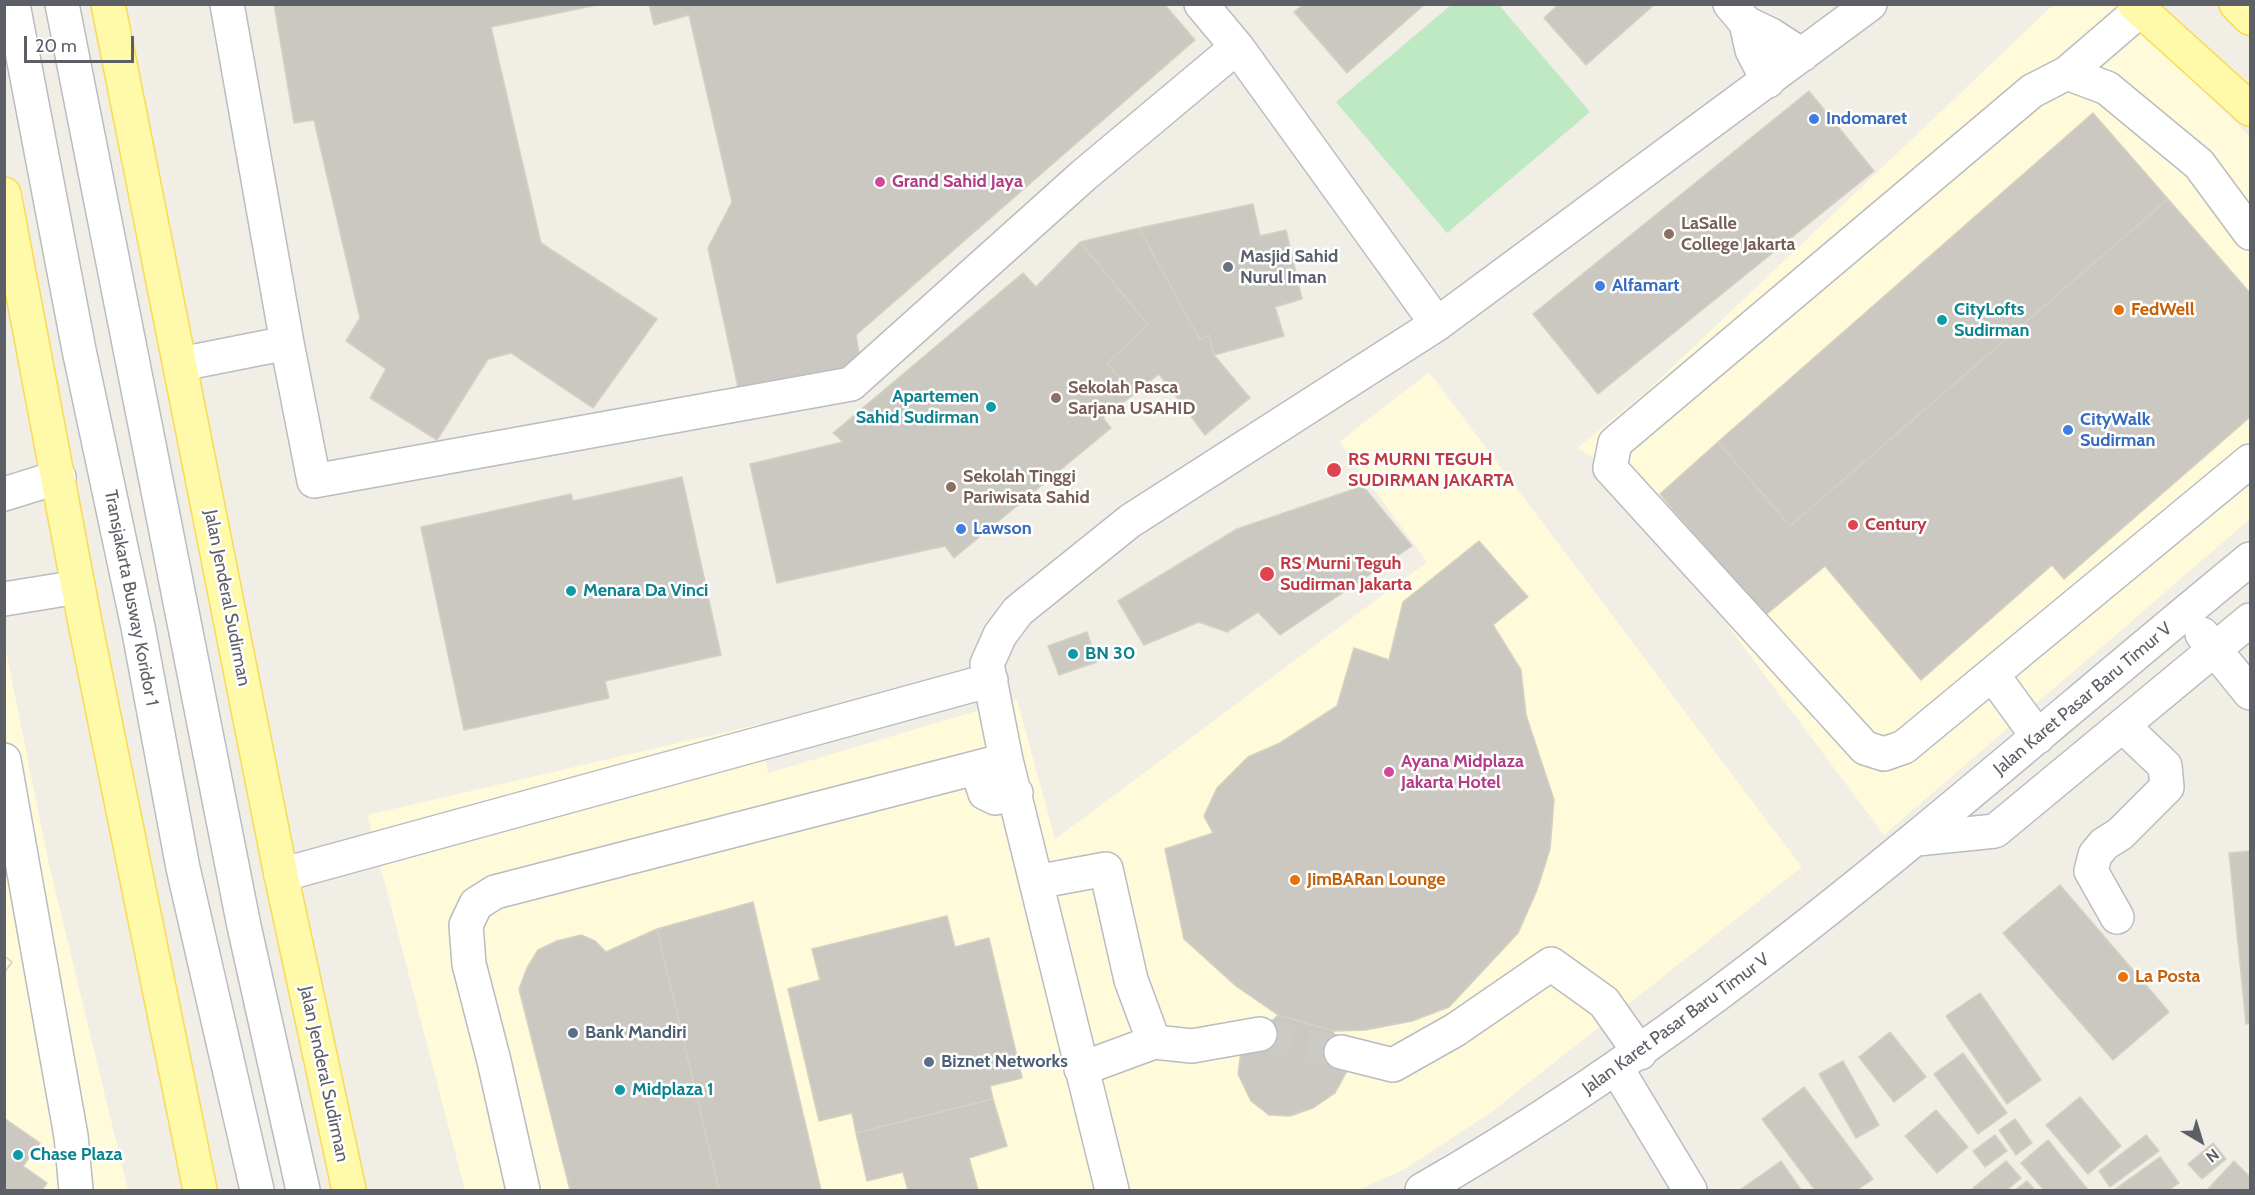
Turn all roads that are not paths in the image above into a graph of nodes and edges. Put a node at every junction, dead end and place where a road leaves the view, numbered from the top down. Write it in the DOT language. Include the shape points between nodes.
graph roads {
  1 [pos="13,4"];
  2 [pos="62,4"];
  3 [pos="108,4"];
  4 [pos="227,4"];
  5 [pos="1201,4"];
  6 [pos="1870,4"];
  7 [pos="2236,4"];
  8 [pos="2136,8"];
  9 [pos="1738,14"];
  10 [pos="2250,18"];
  11 [pos="1237,47"];
  12 [pos="1802,55"];
  13 [pos="2067,73"];
  14 [pos="1768,81"];
  15 [pos="2250,109"];
  16 [pos="4,194"];
  17 [pos="2250,233"];
  18 [pos="1437,324"];
  19 [pos="287,343"];
  20 [pos="181,364"];
  21 [pos="2250,461"];
  22 [pos="59,477"];
  23 [pos="4,494"];
  24 [pos="2250,559"];
  25 [pos="78,587"];
  26 [pos="2214,588"];
  27 [pos="4,599"];
  28 [pos="2185,614"];
  29 [pos="2249,625"];
  30 [pos="2215,650"];
  31 [pos="1992,674"];
  32 [pos="991,680"];
  33 [pos="2250,693"];
  34 [pos="2123,726"];
  35 [pos="2038,737"];
  36 [pos="4,760"];
  37 [pos="992,765"];
  38 [pos="1006,796"];
  39 [pos="1917,839"];
  40 [pos="1008,855"];
  41 [pos="281,875"];
  42 [pos="1036,882"];
  43 [pos="2117,917"];
  44 [pos="1260,1034"];
  45 [pos="1154,1042"];
  46 [pos="1341,1052"];
  47 [pos="1628,1061"];
  48 [pos="1081,1069"];
  49 [pos="76,1191"];
  50 [pos="200,1191"];
  51 [pos="257,1191"];
  52 [pos="303,1191"];
  53 [pos="350,1191"];
  54 [pos="523,1191"];
  55 [pos="1112,1191"];
  56 [pos="1422,1191"];
  57 [pos="1690,1191"];
  1 -- 51 [label="street, Transjakarta Busway Koridor 1" via="183,868"];
  2 -- 52 [label="street" via="244,926"];
  3 -- 20 [label="main road, Jalan Jenderal Sudirman"];
  4 -- 19 [label="street"];
  5 -- 11 [label="street"];
  6 -- 12 [label="street"];
  7 -- 10 [label="main road"];
  8 -- 13 [label="street"];
  8 -- 15 [label="main road"];
  9 -- 12 [label="street"];
  9 -- 14 [label="street"];
  11 -- 18 [label="street"];
  11 -- 19 [label="street" via="1084,175 851,384 314,481"];
  12 -- 14 [label="street"];
  13 -- 17 [label="street" via="2107,88 2199,164"];
  13 -- 31 [label="street" via="2032,92 1616,443 1610,468 1865,748 1884,754 1904,747"];
  14 -- 18 [label="street"];
  16 -- 22 [label="main road"];
  18 -- 32 [label="street" via="1130,521 1018,611 1000,635 987,664"];
  19 -- 20 [label="street"];
  20 -- 41 [label="main road, Jalan Jenderal Sudirman"];
  21 -- 31 [label="street"];
  22 -- 23 [label="street"];
  22 -- 25 [label="main road"];
  24 -- 26 [label="street, Jalan Karet Pasar Baru Timur V"];
  25 -- 27 [label="street"];
  25 -- 50 [label="main road"];
  26 -- 28 [label="street, Jalan Karet Pasar Baru Timur V"];
  26 -- 29 [label="street"];
  28 -- 30 [label="street"];
  28 -- 35 [label="street, Jalan Karet Pasar Baru Timur V"];
  29 -- 30 [label="street"];
  30 -- 33 [label="street"];
  30 -- 34 [label="street"];
  31 -- 35 [label="street"];
  32 -- 37 [label="street"];
  32 -- 41 [label="street"];
  34 -- 39 [label="street" via="1995,831"];
  34 -- 43 [label="street" via="2165,766 2167,787 2096,855 2091,871"];
  35 -- 39 [label="street, Jalan Karet Pasar Baru Timur V"];
  36 -- 49 [label="street" via="71,1136"];
  37 -- 38 [label="street"];
  37 -- 54 [label="street" via="495,892 476,904 466,925 468,964"];
  38 -- 40 [label="street"];
  38 -- 42 [label="street"];
  39 -- 47 [label="street, Jalan Karet Pasar Baru Timur V" via="1760,965"];
  41 -- 53 [label="main road, Jalan Jenderal Sudirman"];
  42 -- 45 [label="street" via="1106,869 1131,981"];
  42 -- 48 [label="street"];
  44 -- 45 [label="street" via="1192,1046"];
  45 -- 48 [label="street"];
  46 -- 47 [label="street" via="1393,1065 1455,1030 1551,964 1604,1002"];
  47 -- 56 [label="street, Jalan Karet Pasar Baru Timur V"];
  47 -- 57 [label="street"];
  48 -- 55 [label="street"];
}
